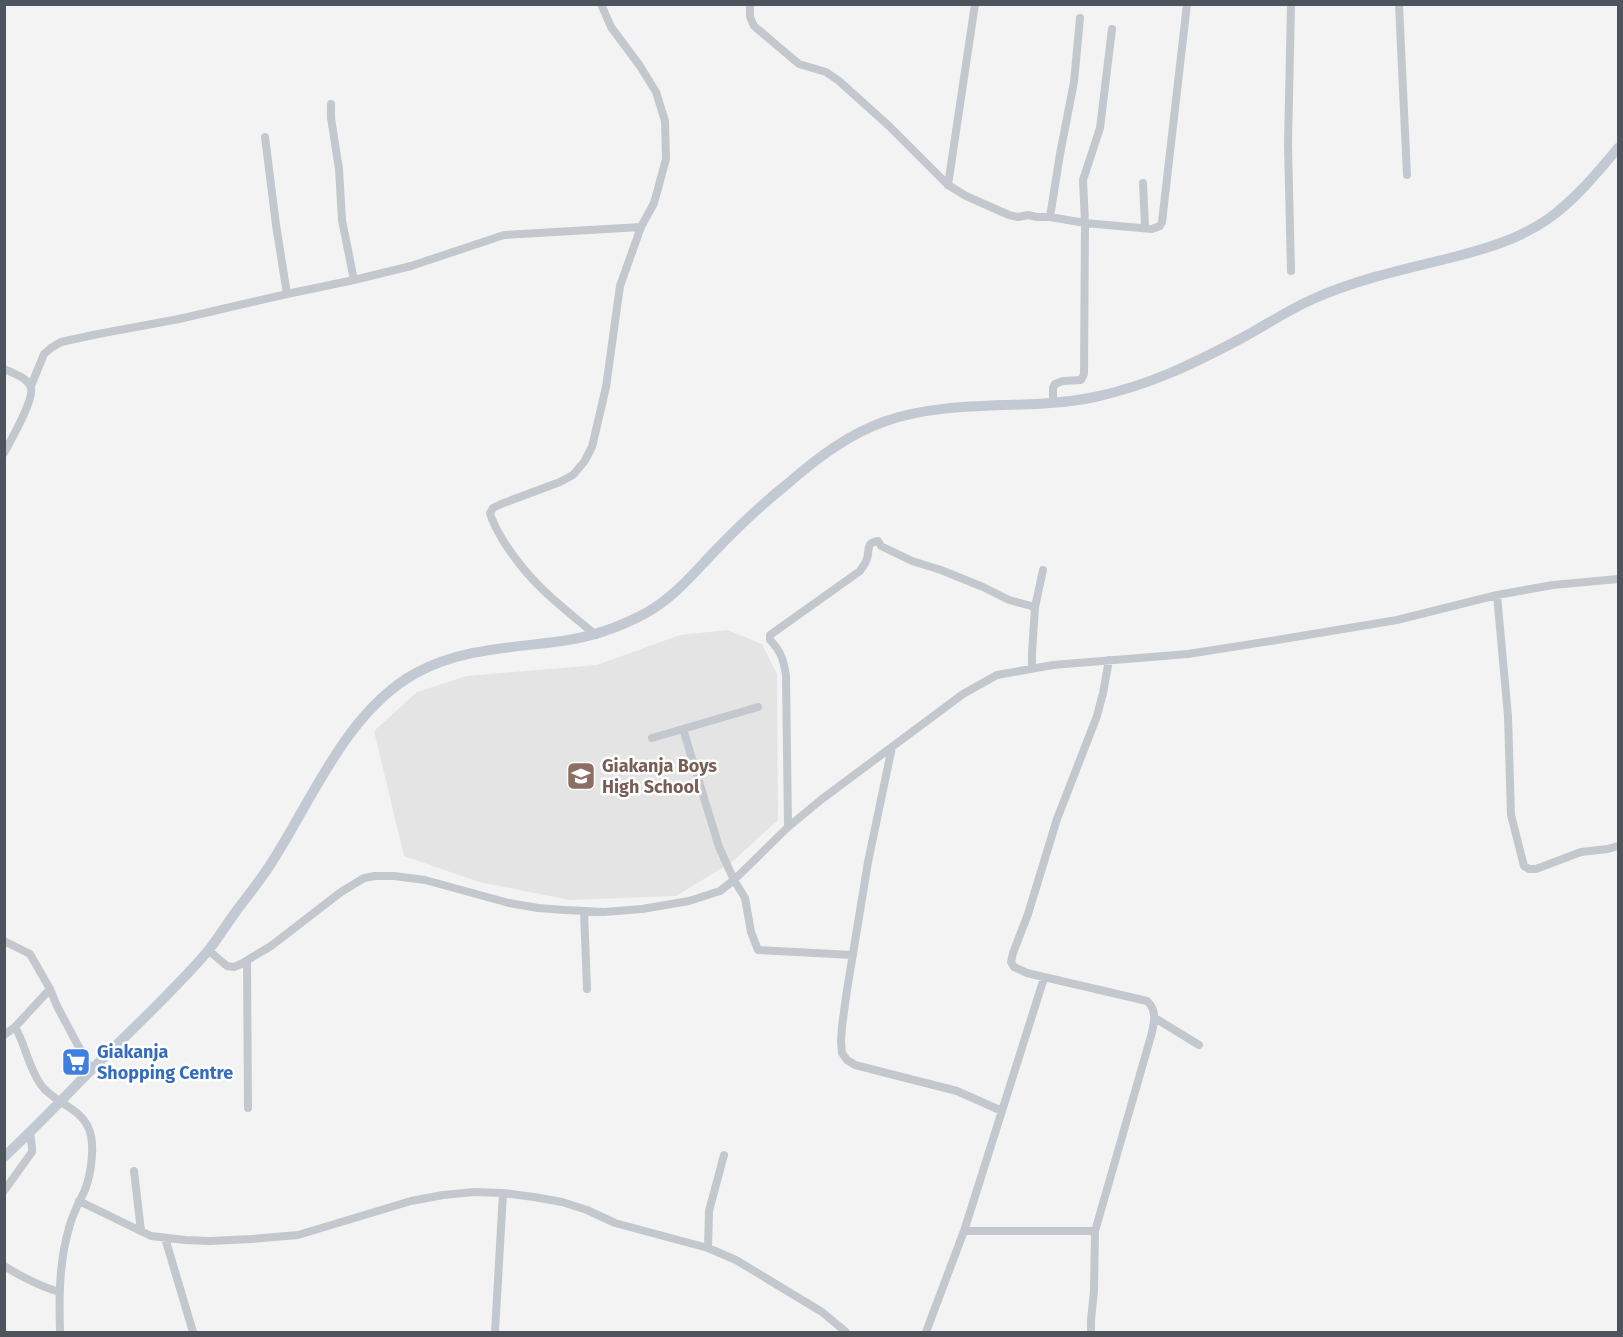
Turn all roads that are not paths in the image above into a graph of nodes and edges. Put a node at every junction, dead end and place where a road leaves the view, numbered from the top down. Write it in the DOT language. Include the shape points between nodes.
graph roads {
  1 [pos="602,4"];
  2 [pos="750,4"];
  3 [pos="975,4"];
  4 [pos="1187,4"];
  5 [pos="1291,4"];
  6 [pos="1400,4"];
  7 [pos="1080,18"];
  8 [pos="1112,28"];
  9 [pos="331,104"];
  10 [pos="265,137"];
  11 [pos="1618,148"];
  12 [pos="1407,174"];
  13 [pos="1143,183"];
  14 [pos="948,185"];
  15 [pos="1050,217"];
  16 [pos="1085,223"];
  17 [pos="641,227"];
  18 [pos="1144,227"];
  19 [pos="1291,271"];
  20 [pos="354,280"];
  21 [pos="287,294"];
  22 [pos="4,369"];
  23 [pos="30,386"];
  24 [pos="1053,403"];
  25 [pos="4,453"];
  26 [pos="1043,570"];
  27 [pos="1618,579"];
  28 [pos="1497,596"];
  29 [pos="1035,607"];
  30 [pos="596,634"];
  31 [pos="1109,660"];
  32 [pos="1032,668"];
  33 [pos="758,708"];
  34 [pos="683,729"];
  35 [pos="652,738"];
  36 [pos="892,747"];
  37 [pos="788,826"];
  38 [pos="1618,846"];
  39 [pos="734,880"];
  40 [pos="584,911"];
  41 [pos="4,941"];
  42 [pos="208,950"];
  43 [pos="853,956"];
  44 [pos="247,962"];
  45 [pos="1044,978"];
  46 [pos="50,989"];
  47 [pos="587,989"];
  48 [pos="1155,1018"];
  49 [pos="15,1027"];
  50 [pos="4,1035"];
  51 [pos="1199,1045"];
  52 [pos="91,1070"];
  53 [pos="61,1101"];
  54 [pos="248,1108"];
  55 [pos="1002,1111"];
  56 [pos="30,1133"];
  57 [pos="724,1155"];
  58 [pos="4,1157"];
  59 [pos="134,1171"];
  60 [pos="4,1191"];
  61 [pos="503,1192"];
  62 [pos="79,1201"];
  63 [pos="141,1231"];
  64 [pos="964,1231"];
  65 [pos="1095,1231"];
  66 [pos="165,1238"];
  67 [pos="708,1248"];
  68 [pos="4,1266"];
  69 [pos="59,1292"];
  70 [pos="60,1332"];
  71 [pos="193,1332"];
  72 [pos="495,1332"];
  73 [pos="846,1332"];
  74 [pos="926,1332"];
  75 [pos="1091,1332"];
  1 -- 17 [label="street" via="611,27 656,92 665,121 666,159 662,177"];
  2 -- 14 [label="street" via="754,26 799,64 826,72 839,81"];
  3 -- 14 [label="street"];
  4 -- 18 [label="street" via="1162,222 1156,228"];
  5 -- 19 [label="street"];
  6 -- 12 [label="street"];
  7 -- 15 [label="street" via="1074,82"];
  8 -- 16 [label="street" via="1100,128 1083,180"];
  9 -- 20 [label="street" via="342,220"];
  10 -- 21 [label="street"];
  11 -- 24 [label="main road" via="1573,199 1515,238 1341,288 1155,380 1085,399"];
  13 -- 18 [label="street"];
  14 -- 15 [label="street" via="1009,215"];
  15 -- 16 [label="street"];
  16 -- 18 [label="street"];
  16 -- 24 [label="street" via="1084,374 1081,380 1055,384"];
  17 -- 20 [label="street" via="504,235"];
  17 -- 30 [label="street" via="621,286 606,387 592,447 573,475 501,504 490,513 492,523 532,580"];
  20 -- 21 [label="street"];
  21 -- 23 [label="street" via="61,342 44,354"];
  22 -- 23 [label="street"];
  23 -- 25 [label="street" via="29,401"];
  24 -- 30 [label="main road" via="943,410 886,421 863,431 818,458 754,511 665,601"];
  26 -- 29 [label="street"];
  27 -- 28 [label="street" via="1553,585"];
  28 -- 31 [label="street" via="1397,620 1310,635 1188,654"];
  28 -- 38 [label="street" via="1508,716 1511,815 1524,866 1536,869 1581,852"];
  29 -- 32 [label="street"];
  29 -- 37 [label="street" via="912,561 878,541 871,542 860,571 770,635 786,676"];
  30 -- 42 [label="main road" via="465,654 415,674 393,690 342,744 271,864"];
  31 -- 32 [label="street"];
  31 -- 45 [label="street" via="1097,716 1057,819 1011,959 1014,967"];
  32 -- 36 [label="street" via="998,675 978,685"];
  33 -- 34 [label="street"];
  34 -- 35 [label="street"];
  34 -- 39 [label="street" via="719,847"];
  36 -- 37 [label="street"];
  36 -- 43 [label="street"];
  37 -- 39 [label="street"];
  39 -- 40 [label="street" via="720,891 673,905"];
  39 -- 43 [label="street" via="745,898 758,950"];
  40 -- 44 [label="street" via="538,908 425,880 375,876 363,878 341,892"];
  40 -- 47 [label="street"];
  41 -- 46 [label="street" via="30,954"];
  42 -- 44 [label="street" via="227,966"];
  42 -- 52 [label="main road"];
  43 -- 55 [label="street" via="842,1026 844,1057 855,1065 957,1091"];
  44 -- 54 [label="street"];
  45 -- 48 [label="street" via="1147,1001"];
  45 -- 55 [label="street"];
  46 -- 49 [label="street"];
  46 -- 52 [label="street"];
  48 -- 51 [label="street"];
  48 -- 65 [label="street"];
  49 -- 50 [label="street"];
  49 -- 53 [label="street" via="40,1084"];
  52 -- 53 [label="main road"];
  53 -- 56 [label="main road"];
  53 -- 62 [label="street" via="80,1114 92,1137 86,1188"];
  55 -- 64 [label="street"];
  56 -- 58 [label="main road"];
  56 -- 60 [label="street" via="32,1152"];
  57 -- 67 [label="street" via="709,1210"];
  59 -- 63 [label="street"];
  61 -- 66 [label="street" via="411,1201 282,1237 209,1241"];
  61 -- 67 [label="street" via="562,1202 615,1223"];
  61 -- 72 [label="street"];
  62 -- 63 [label="street"];
  62 -- 69 [label="street" via="69,1228"];
  63 -- 66 [label="street"];
  64 -- 65 [label="street"];
  64 -- 74 [label="street"];
  65 -- 75 [label="street"];
  66 -- 71 [label="street"];
  67 -- 73 [label="street" via="801,1298"];
  68 -- 69 [label="street"];
  69 -- 70 [label="street"];
}
